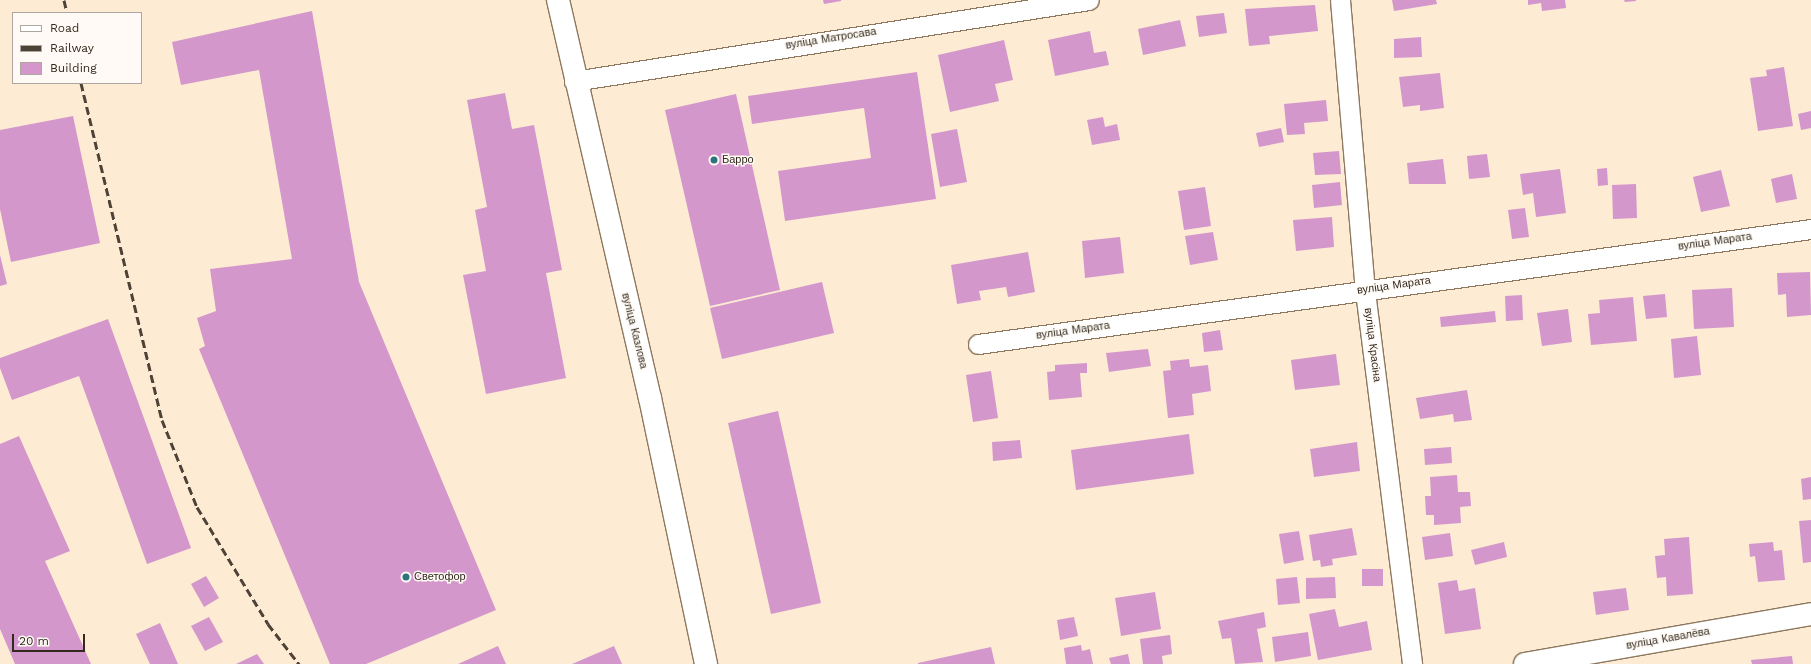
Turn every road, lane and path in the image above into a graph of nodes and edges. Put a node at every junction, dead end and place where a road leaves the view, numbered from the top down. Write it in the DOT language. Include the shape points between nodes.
graph roads {
  1 [pos="558,0"];
  2 [pos="1089,0"];
  3 [pos="1340,0"];
  4 [pos="574,81"];
  5 [pos="1811,228"];
  6 [pos="1365,291"];
  7 [pos="978,344"];
  8 [pos="1811,614"];
  9 [pos="706,664"];
  10 [pos="1412,664"];
  11 [pos="1525,664"];
  1 -- 4 [label="main road, вуліца Казлова"];
  2 -- 4 [label="street, вуліца Матросава"];
  3 -- 6 [label="street, вуліца Красіна"];
  4 -- 9 [label="main road, вуліца Казлова" via="650,398"];
  5 -- 6 [label="street, вуліца Марата"];
  6 -- 7 [label="street, вуліца Марата"];
  6 -- 10 [label="street, вуліца Красіна"];
  8 -- 11 [label="main road, вуліца Кавалёва"];
}
